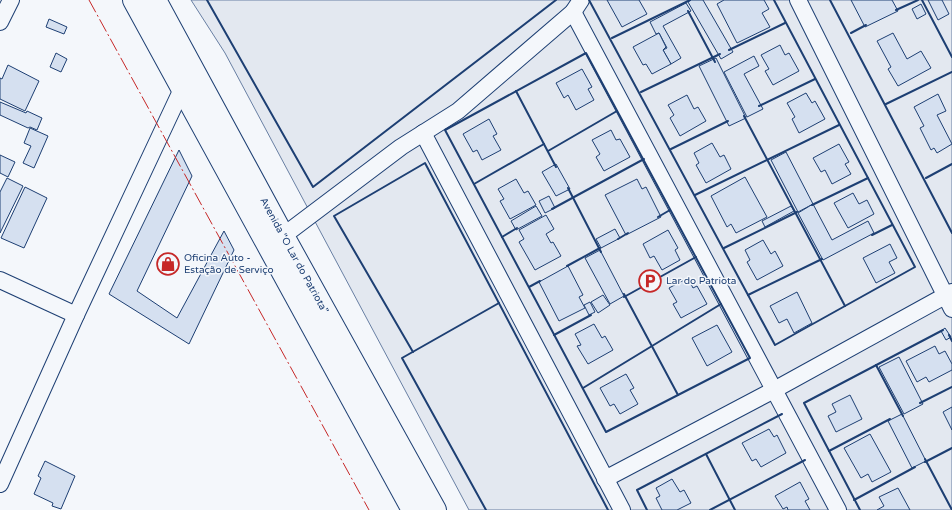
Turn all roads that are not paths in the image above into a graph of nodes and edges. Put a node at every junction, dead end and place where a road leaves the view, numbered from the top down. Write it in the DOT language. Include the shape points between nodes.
graph roads {
  1 [pos="11,0"];
  2 [pos="134,0"];
  3 [pos="155,0"];
  4 [pos="798,0"];
  5 [pos="577,6"];
  6 [pos="0,22"];
  7 [pos="182,89"];
  8 [pos="423,134"];
  9 [pos="283,236"];
  10 [pos="0,280"];
  11 [pos="948,294"];
  12 [pos="952,309"];
  13 [pos="76,315"];
  14 [pos="774,390"];
  15 [pos="605,479"];
  16 [pos="0,484"];
  17 [pos="413,510"];
  18 [pos="435,510"];
  19 [pos="622,510"];
  20 [pos="838,510"];
  1 -- 6 [label="street"];
  2 -- 7 [label="main road, Avenida \"O Lar do Patriota\""];
  3 -- 9 [label="main road, Avenida \"O Lar do Patriota\""];
  4 -- 11 [label="street"];
  5 -- 8 [label="street" via="458,111"];
  5 -- 14 [label="street"];
  7 -- 13 [label="street"];
  7 -- 17 [label="main road, Avenida \"O Lar do Patriota\""];
  8 -- 9 [label="street" via="401,147"];
  8 -- 15 [label="street"];
  9 -- 18 [label="main road, Avenida \"O Lar do Patriota\""];
  10 -- 13 [label="street"];
  11 -- 12 [label="street"];
  11 -- 14 [label="street"];
  13 -- 16 [label="street"];
  14 -- 15 [label="street"];
  14 -- 20 [label="street"];
  15 -- 19 [label="street"];
}
